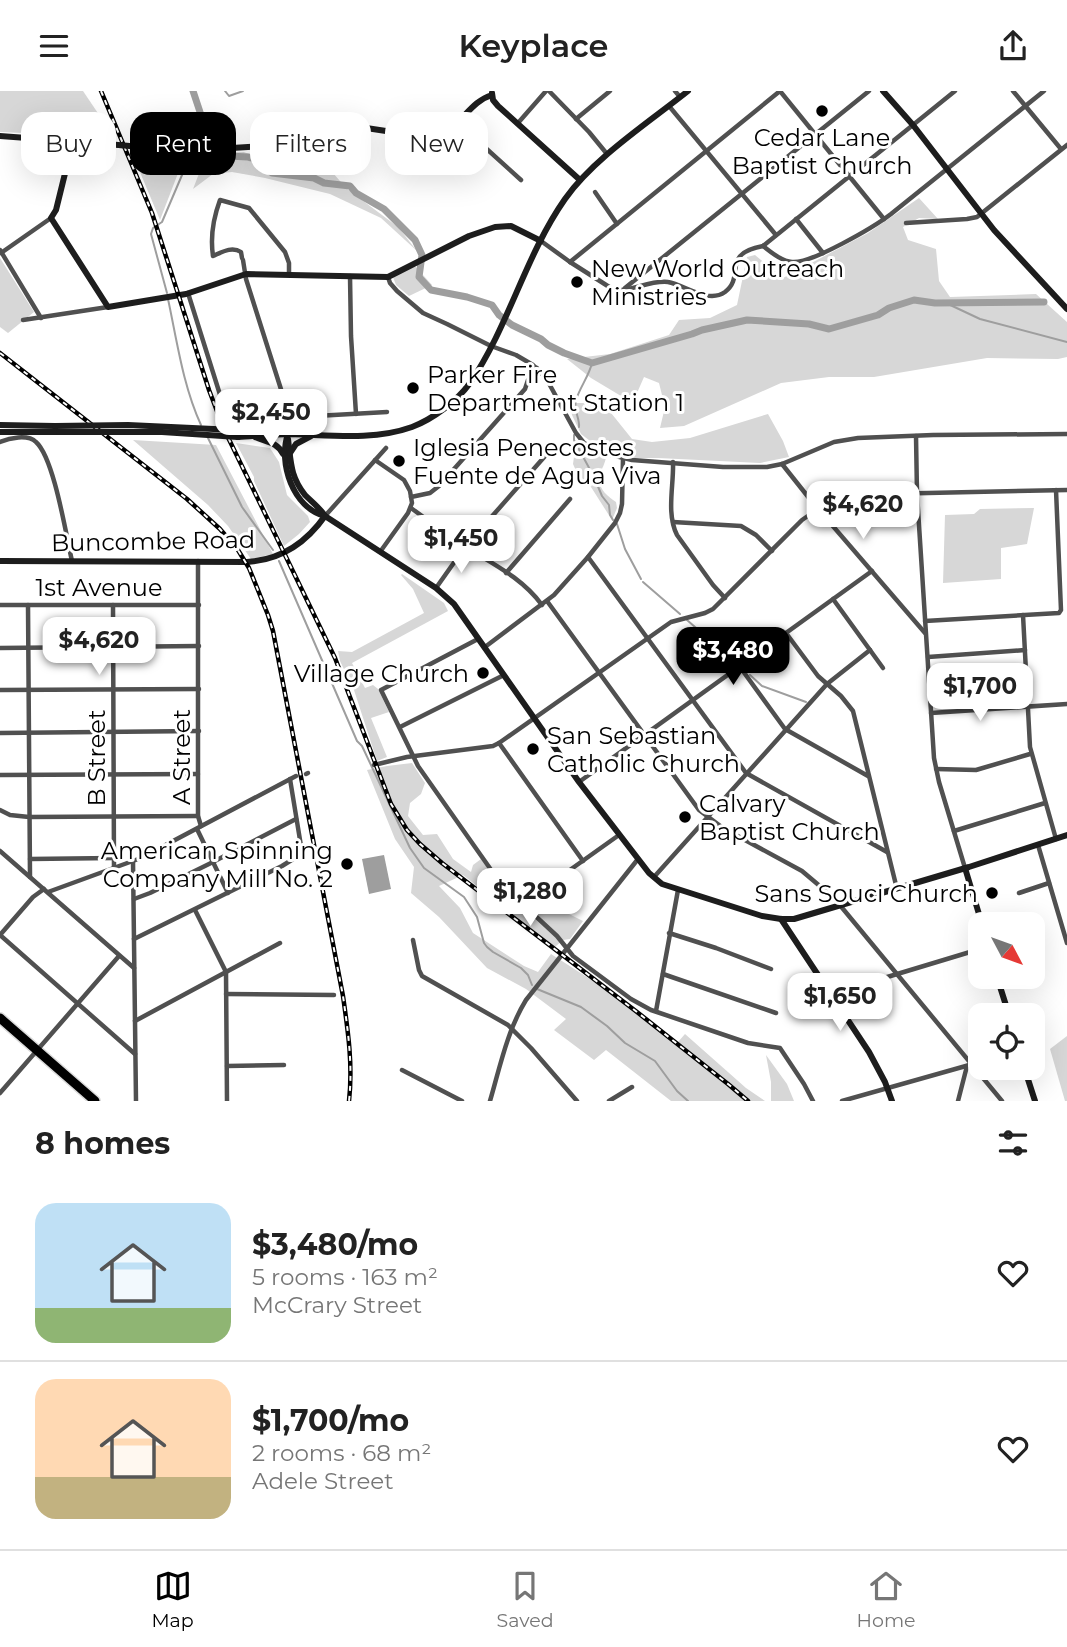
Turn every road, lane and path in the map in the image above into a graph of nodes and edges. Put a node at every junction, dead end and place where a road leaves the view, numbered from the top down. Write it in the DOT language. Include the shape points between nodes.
graph roads {
  1 [pos="547,91"];
  2 [pos="610,91"];
  3 [pos="688,91"];
  4 [pos="780,91"];
  5 [pos="869,91"];
  6 [pos="883,91"];
  7 [pos="955,91"];
  8 [pos="1013,91"];
  9 [pos="1044,91"];
  10 [pos="492,93"];
  11 [pos="677,94"];
  12 [pos="669,106"];
  13 [pos="1026,106"];
  14 [pos="468,112"];
  15 [pos="576,119"];
  16 [pos="517,124"];
  17 [pos="913,125"];
  18 [pos="385,131"];
  19 [pos="816,133"];
  20 [pos="0,136"];
  21 [pos="21,137"];
  22 [pos="116,145"];
  23 [pos="1065,147"];
  24 [pos="488,150"];
  25 [pos="706,151"];
  26 [pos="608,155"];
  27 [pos="947,169"];
  28 [pos="65,175"];
  29 [pos="850,176"];
  30 [pos="521,180"];
  31 [pos="580,180"];
  32 [pos="595,192"];
  33 [pos="742,194"];
  34 [pos="982,215"];
  35 [pos="51,218"];
  36 [pos="796,219"];
  37 [pos="884,219"];
  38 [pos="906,223"];
  39 [pos="617,224"];
  40 [pos="776,236"];
  41 [pos="541,241"];
  42 [pos="763,246"];
  43 [pos="1,252"];
  44 [pos="823,253"];
  45 [pos="570,262"];
  46 [pos="246,274"];
  47 [pos="289,274"];
  48 [pos="350,276"];
  49 [pos="388,277"];
  50 [pos="625,289"];
  51 [pos="188,293"];
  52 [pos="108,307"];
  53 [pos="1067,309"];
  54 [pos="41,318"];
  55 [pos="23,320"];
  56 [pos="491,346"];
  57 [pos="537,368"];
  58 [pos="387,412"];
  59 [pos="356,414"];
  60 [pos="298,417"];
  61 [pos="277,418"];
  62 [pos="0,425"];
  63 [pos="233,426"];
  64 [pos="57,429"];
  65 [pos="0,432"];
  66 [pos="288,434"];
  67 [pos="1067,434"];
  68 [pos="313,435"];
  69 [pos="253,436"];
  70 [pos="916,436"];
  71 [pos="0,442"];
  72 [pos="386,448"];
  73 [pos="287,455"];
  74 [pos="546,455"];
  75 [pos="623,458"];
  76 [pos="375,460"];
  77 [pos="673,462"];
  78 [pos="782,464"];
  79 [pos="1056,490"];
  80 [pos="1067,490"];
  81 [pos="917,493"];
  82 [pos="411,497"];
  83 [pos="570,499"];
  84 [pos="411,508"];
  85 [pos="819,510"];
  86 [pos="325,516"];
  87 [pos="673,522"];
  88 [pos="465,547"];
  89 [pos="772,551"];
  90 [pos="380,552"];
  91 [pos="588,557"];
  92 [pos="0,561"];
  93 [pos="72,561"];
  94 [pos="198,561"];
  95 [pos="872,571"];
  96 [pos="506,573"];
  97 [pos="436,589"];
  98 [pos="725,598"];
  99 [pos="833,599"];
  100 [pos="544,603"];
  101 [pos="0,605"];
  102 [pos="28,605"];
  103 [pos="113,605"];
  104 [pos="199,605"];
  105 [pos="1023,615"];
  106 [pos="925,621"];
  107 [pos="786,633"];
  108 [pos="925,633"];
  109 [pos="648,638"];
  110 [pos="479,639"];
  111 [pos="199,646"];
  112 [pos="29,647"];
  113 [pos="113,647"];
  114 [pos="485,647"];
  115 [pos="0,648"];
  116 [pos="870,650"];
  117 [pos="1025,650"];
  118 [pos="928,657"];
  119 [pos="740,667"];
  120 [pos="883,668"];
  121 [pos="600,672"];
  122 [pos="504,675"];
  123 [pos="827,684"];
  124 [pos="199,689"];
  125 [pos="0,690"];
  126 [pos="29,690"];
  127 [pos="113,690"];
  128 [pos="693,700"];
  129 [pos="1067,704"];
  130 [pos="1027,707"];
  131 [pos="931,713"];
  132 [pos="535,718"];
  133 [pos="400,727"];
  134 [pos="785,729"];
  135 [pos="199,731"];
  136 [pos="29,732"];
  137 [pos="113,732"];
  138 [pos="0,733"];
  139 [pos="645,735"];
  140 [pos="499,743"];
  141 [pos="1031,753"];
  142 [pos="414,756"];
  143 [pos="374,765"];
  144 [pos="936,769"];
  145 [pos="746,773"];
  146 [pos="113,774"];
  147 [pos="198,774"];
  148 [pos="0,775"];
  149 [pos="29,775"];
  150 [pos="296,776"];
  151 [pos="869,776"];
  152 [pos="290,779"];
  153 [pos="579,782"];
  154 [pos="1045,803"];
  155 [pos="0,810"];
  156 [pos="198,815"];
  157 [pos="113,816"];
  158 [pos="29,817"];
  159 [pos="707,817"];
  160 [pos="296,819"];
  161 [pos="199,828"];
  162 [pos="954,831"];
  163 [pos="620,835"];
  164 [pos="1067,835"];
  165 [pos="1056,839"];
  166 [pos="1038,845"];
  167 [pos="0,851"];
  168 [pos="887,852"];
  169 [pos="114,858"];
  170 [pos="30,859"];
  171 [pos="638,859"];
  172 [pos="134,861"];
  173 [pos="583,861"];
  174 [pos="213,862"];
  175 [pos="965,868"];
  176 [pos="114,869"];
  177 [pos="30,877"];
  178 [pos="653,878"];
  179 [pos="1049,883"];
  180 [pos="897,889"];
  181 [pos="678,890"];
  182 [pos="46,891"];
  183 [pos="510,892"];
  184 [pos="228,893"];
  185 [pos="1019,893"];
  186 [pos="134,899"];
  187 [pos="841,905"];
  188 [pos="195,910"];
  189 [pos="978,912"];
  190 [pos="781,919"];
  191 [pos="669,933"];
  192 [pos="0,935"];
  193 [pos="134,939"];
  194 [pos="413,940"];
  195 [pos="280,943"];
  196 [pos="1067,943"];
  197 [pos="566,948"];
  198 [pos="968,954"];
  199 [pos="119,956"];
  200 [pos="134,968"];
  201 [pos="771,969"];
  202 [pos="226,972"];
  203 [pos="663,974"];
  204 [pos="898,974"];
  205 [pos="226,994"];
  206 [pos="830,994"];
  207 [pos="334,995"];
  208 [pos="77,1003"];
  209 [pos="656,1011"];
  210 [pos="776,1013"];
  211 [pos="0,1018"];
  212 [pos="135,1021"];
  213 [pos="511,1028"];
  214 [pos="37,1050"];
  215 [pos="135,1054"];
  216 [pos="968,1062"];
  217 [pos="284,1065"];
  218 [pos="227,1066"];
  219 [pos="968,1066"];
  220 [pos="401,1070"];
  221 [pos="968,1071"];
  222 [pos="983,1080"];
  223 [pos="1028,1080"];
  224 [pos="632,1087"];
  225 [pos="887,1088"];
  226 [pos="0,1093"];
  227 [pos="94,1101"];
  228 [pos="136,1101"];
  229 [pos="227,1101"];
  230 [pos="462,1101"];
  231 [pos="490,1101"];
  232 [pos="577,1101"];
  233 [pos="610,1101"];
  234 [pos="813,1101"];
  235 [pos="842,1101"];
  236 [pos="892,1101"];
  237 [pos="958,1101"];
  238 [pos="1002,1101"];
  239 [pos="1035,1101"];
  1 -- 15 [label="street"];
  1 -- 16 [label="street"];
  2 -- 15 [label="street"];
  3 -- 11 [label="street"];
  4 -- 19 [label="street"];
  4 -- 25 [label="street"];
  5 -- 19 [label="street"];
  6 -- 17 [label="street"];
  7 -- 17 [label="street"];
  8 -- 13 [label="street"];
  9 -- 13 [label="street"];
  10 -- 14 [label="street"];
  10 -- 16 [label="street"];
  11 -- 12 [label="street"];
  12 -- 25 [label="street"];
  12 -- 26 [label="street"];
  13 -- 23 [label="street"];
  13 -- 27 [label="street"];
  15 -- 26 [label="street"];
  16 -- 31 [label="street"];
  17 -- 27 [label="street"];
  17 -- 29 [label="street"];
  18 -- 22 [label="street, bridge" via="353,126 279,145 230,149"];
  19 -- 29 [label="street"];
  19 -- 33 [label="street"];
  20 -- 21 [label="street"];
  23 -- 34 [label="street"];
  24 -- 30 [label="street"];
  25 -- 33 [label="street"];
  25 -- 39 [label="street"];
  26 -- 31 [label="street"];
  27 -- 34 [label="street"];
  27 -- 37 [label="street"];
  28 -- 35 [label="street"];
  29 -- 36 [label="street"];
  29 -- 37 [label="street"];
  31 -- 41 [label="street"];
  32 -- 39 [label="street"];
  33 -- 40 [label="street"];
  33 -- 50 [label="street"];
  34 -- 38 [label="street"];
  34 -- 53 [label="street"];
  35 -- 43 [label="street"];
  35 -- 52 [label="street"];
  36 -- 40 [label="street"];
  36 -- 44 [label="street"];
  37 -- 44 [label="street"];
  39 -- 45 [label="street"];
  40 -- 42 [label="street"];
  41 -- 45 [label="street"];
  41 -- 49 [label="street" via="511,226 495,227"];
  41 -- 56 [label="street"];
  42 -- 44 [label="street" via="792,262"];
  42 -- 50 [label="street" via="741,255 731,285 718,295 666,282"];
  43 -- 54 [label="street"];
  45 -- 50 [label="street" via="614,290"];
  46 -- 47 [label="street"];
  46 -- 47 [label="street" via="241,252 236,249 213,256 211,241 220,199 249,208 285,251"];
  46 -- 51 [label="street"];
  46 -- 66 [label="street" via="286,405"];
  47 -- 48 [label="street"];
  48 -- 49 [label="street"];
  48 -- 59 [label="street"];
  49 -- 56 [label="street" via="423,313"];
  51 -- 52 [label="street"];
  51 -- 63 [label="street"];
  52 -- 54 [label="street"];
  54 -- 55 [label="street"];
  56 -- 57 [label="street"];
  56 -- 68 [label="street" via="469,384 425,421 375,435"];
  57 -- 75 [label="street" via="584,443"];
  57 -- 82 [label="street" via="525,389 439,486"];
  58 -- 59 [label="street"];
  59 -- 60 [label="street"];
  61 -- 63 [label="street"];
  62 -- 64 [label="street"];
  63 -- 64 [label="street, bridge"];
  63 -- 66 [label="street"];
  64 -- 65 [label="street"];
  64 -- 69 [label="street, bridge"];
  66 -- 68 [label="street"];
  66 -- 69 [label="street"];
  66 -- 73 [label="street"];
  67 -- 70 [label="street"];
  68 -- 73 [label="street"];
  69 -- 73 [label="street" via="273,442"];
  70 -- 78 [label="street" via="846,439"];
  70 -- 81 [label="street"];
  71 -- 93 [label="street" via="31,439 43,450"];
  72 -- 76 [label="street, Buncombe Road"];
  73 -- 86 [label="street" via="289,478 299,497"];
  74 -- 88 [label="street"];
  75 -- 77 [label="street"];
  75 -- 91 [label="street" via="620,513"];
  76 -- 82 [label="street" via="404,480"];
  76 -- 86 [label="street, Buncombe Road"];
  77 -- 78 [label="street" via="741,467"];
  77 -- 87 [label="street"];
  78 -- 85 [label="street"];
  79 -- 80 [label="street"];
  79 -- 81 [label="street"];
  79 -- 105 [label="street" via="1060,611"];
  81 -- 85 [label="street" via="855,496"];
  81 -- 106 [label="street"];
  82 -- 84 [label="street"];
  83 -- 96 [label="street"];
  84 -- 88 [label="street"];
  84 -- 90 [label="street"];
  85 -- 89 [label="street" via="802,520"];
  85 -- 95 [label="street"];
  86 -- 90 [label="street"];
  86 -- 94 [label="street, Buncombe Road" via="310,535 274,557"];
  87 -- 89 [label="street" via="741,526"];
  87 -- 98 [label="street" via="677,535"];
  88 -- 96 [label="street"];
  88 -- 97 [label="street"];
  89 -- 98 [label="street"];
  90 -- 97 [label="street"];
  91 -- 100 [label="street"];
  91 -- 109 [label="street"];
  92 -- 93 [label="street, Buncombe Road"];
  93 -- 94 [label="street, Buncombe Road"];
  94 -- 104 [label="street, A Street"];
  95 -- 99 [label="street"];
  95 -- 108 [label="street"];
  96 -- 100 [label="street"];
  97 -- 110 [label="street" via="454,604"];
  98 -- 109 [label="street" via="708,612 671,622"];
  99 -- 107 [label="street"];
  99 -- 116 [label="street"];
  100 -- 114 [label="street"];
  100 -- 121 [label="street"];
  101 -- 102 [label="street, 1st Avenue"];
  102 -- 103 [label="street, 1st Avenue"];
  102 -- 112 [label="street"];
  103 -- 104 [label="street, 1st Avenue"];
  103 -- 113 [label="street, B Street"];
  104 -- 111 [label="street, A Street"];
  105 -- 106 [label="street"];
  105 -- 117 [label="street"];
  106 -- 108 [label="street"];
  107 -- 119 [label="street"];
  107 -- 123 [label="street"];
  108 -- 118 [label="street"];
  109 -- 121 [label="street"];
  109 -- 128 [label="street"];
  110 -- 114 [label="street"];
  110 -- 133 [label="street" via="381,690"];
  111 -- 113 [label="street"];
  111 -- 124 [label="street, A Street"];
  112 -- 113 [label="street"];
  112 -- 115 [label="street"];
  112 -- 126 [label="street"];
  113 -- 127 [label="street, B Street"];
  114 -- 122 [label="street"];
  116 -- 120 [label="street"];
  116 -- 123 [label="street"];
  117 -- 118 [label="street"];
  117 -- 130 [label="street"];
  118 -- 131 [label="street"];
  119 -- 128 [label="street"];
  119 -- 134 [label="street"];
  121 -- 132 [label="street"];
  121 -- 139 [label="street"];
  122 -- 132 [label="street"];
  122 -- 133 [label="street"];
  123 -- 134 [label="street"];
  123 -- 151 [label="street" via="853,711"];
  124 -- 127 [label="street"];
  124 -- 135 [label="street, A Street"];
  125 -- 126 [label="street"];
  126 -- 127 [label="street"];
  126 -- 136 [label="street"];
  127 -- 137 [label="street, B Street"];
  128 -- 139 [label="street"];
  128 -- 145 [label="street"];
  129 -- 130 [label="street"];
  130 -- 131 [label="street"];
  130 -- 141 [label="street"];
  131 -- 144 [label="street"];
  132 -- 140 [label="street"];
  132 -- 153 [label="street"];
  133 -- 142 [label="street"];
  134 -- 145 [label="street"];
  134 -- 151 [label="street"];
  135 -- 137 [label="street"];
  135 -- 147 [label="street, A Street"];
  136 -- 137 [label="street"];
  136 -- 138 [label="street"];
  136 -- 149 [label="street"];
  137 -- 146 [label="street, B Street"];
  139 -- 153 [label="street"];
  139 -- 159 [label="street"];
  140 -- 142 [label="street"];
  140 -- 173 [label="street"];
  141 -- 144 [label="street" via="976,770"];
  141 -- 154 [label="street"];
  142 -- 143 [label="street"];
  142 -- 183 [label="street"];
  144 -- 162 [label="street"];
  145 -- 159 [label="street"];
  145 -- 168 [label="street"];
  146 -- 147 [label="street"];
  146 -- 149 [label="street"];
  146 -- 157 [label="street, B Street"];
  147 -- 156 [label="street, A Street"];
  148 -- 149 [label="street"];
  149 -- 158 [label="street"];
  150 -- 152 [label="street"];
  151 -- 168 [label="street"];
  152 -- 160 [label="street"];
  152 -- 161 [label="street"];
  153 -- 163 [label="street"];
  154 -- 162 [label="street"];
  154 -- 165 [label="street"];
  155 -- 158 [label="street"];
  156 -- 157 [label="street"];
  156 -- 161 [label="street, A Street"];
  157 -- 158 [label="street"];
  157 -- 169 [label="street, B Street"];
  158 -- 170 [label="street"];
  159 -- 178 [label="street"];
  159 -- 187 [label="street" via="802,871"];
  160 -- 174 [label="street"];
  160 -- 184 [label="street" via="299,855"];
  161 -- 172 [label="street"];
  161 -- 174 [label="street, A Street"];
  162 -- 175 [label="street"];
  163 -- 171 [label="street"];
  163 -- 173 [label="street"];
  164 -- 165 [label="street"];
  165 -- 166 [label="street"];
  166 -- 175 [label="street"];
  166 -- 179 [label="street"];
  167 -- 177 [label="street"];
  168 -- 180 [label="street"];
  169 -- 170 [label="street"];
  169 -- 176 [label="street, B Street"];
  170 -- 177 [label="street"];
  171 -- 178 [label="street"];
  171 -- 197 [label="street"];
  172 -- 176 [label="street"];
  172 -- 186 [label="street"];
  173 -- 183 [label="street" via="535,894"];
  174 -- 184 [label="street, A Street"];
  174 -- 186 [label="street"];
  175 -- 180 [label="street"];
  175 -- 189 [label="street"];
  176 -- 182 [label="street"];
  177 -- 182 [label="street"];
  178 -- 181 [label="street"];
  179 -- 185 [label="street"];
  179 -- 196 [label="street"];
  180 -- 187 [label="street"];
  181 -- 190 [label="street"];
  181 -- 191 [label="street"];
  182 -- 192 [label="street" via="33,897"];
  182 -- 199 [label="street"];
  183 -- 197 [label="street"];
  184 -- 188 [label="street"];
  186 -- 193 [label="street"];
  187 -- 190 [label="street"];
  187 -- 204 [label="street"];
  188 -- 193 [label="street"];
  188 -- 202 [label="street"];
  190 -- 206 [label="street"];
  191 -- 201 [label="street"];
  191 -- 203 [label="street"];
  192 -- 208 [label="street"];
  193 -- 200 [label="street"];
  194 -- 213 [label="street" via="422,976"];
  195 -- 202 [label="street"];
  197 -- 209 [label="street" via="631,999"];
  197 -- 213 [label="street" via="526,1000"];
  198 -- 204 [label="street"];
  199 -- 200 [label="street"];
  199 -- 208 [label="street"];
  200 -- 212 [label="street"];
  202 -- 205 [label="street"];
  202 -- 212 [label="street"];
  203 -- 209 [label="street"];
  203 -- 210 [label="street"];
  204 -- 206 [label="street"];
  204 -- 216 [label="street"];
  205 -- 207 [label="street"];
  205 -- 218 [label="street"];
  206 -- 225 [label="street"];
  208 -- 214 [label="street"];
  208 -- 215 [label="street"];
  209 -- 234 [label="street" via="748,1043 778,1047"];
  211 -- 214 [label="highway"];
  212 -- 215 [label="street"];
  213 -- 231 [label="street"];
  213 -- 232 [label="street"];
  214 -- 226 [label="street"];
  214 -- 227 [label="highway"];
  215 -- 228 [label="street"];
  217 -- 218 [label="street"];
  218 -- 229 [label="street"];
  219 -- 225 [label="street"];
  220 -- 230 [label="street"];
  221 -- 237 [label="street"];
  222 -- 238 [label="street"];
  223 -- 239 [label="street"];
  224 -- 233 [label="street"];
  225 -- 235 [label="street"];
  225 -- 236 [label="street"];
}
